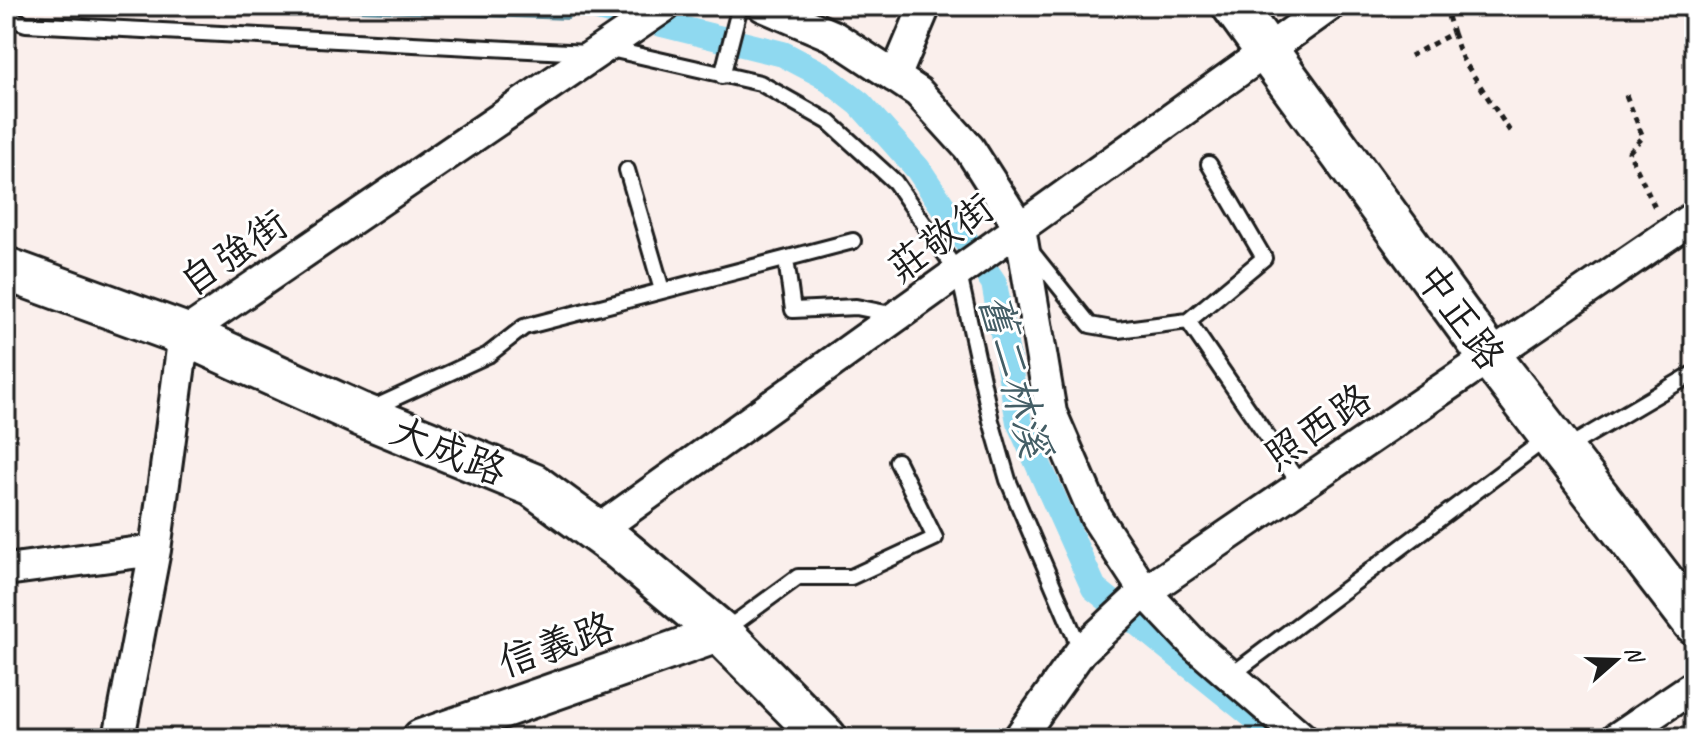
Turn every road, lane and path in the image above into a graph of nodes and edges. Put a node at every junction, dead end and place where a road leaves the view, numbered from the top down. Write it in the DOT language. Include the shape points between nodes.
graph roads {
  1 [pos="665,6"];
  2 [pos="740,6"];
  3 [pos="763,6"];
  4 [pos="925,6"];
  5 [pos="1234,6"];
  6 [pos="1329,6"];
  7 [pos="1445,6"];
  8 [pos="1470,6"];
  9 [pos="1448,15"];
  10 [pos="6,17"];
  11 [pos="1453,33"];
  12 [pos="601,51"];
  13 [pos="1266,51"];
  14 [pos="1410,56"];
  15 [pos="722,76"];
  16 [pos="895,77"];
  17 [pos="1626,95"];
  18 [pos="1511,133"];
  19 [pos="1209,164"];
  20 [pos="627,170"];
  21 [pos="1694,217"];
  22 [pos="1021,234"];
  23 [pos="1667,235"];
  24 [pos="853,241"];
  25 [pos="786,259"];
  26 [pos="6,269"];
  27 [pos="959,274"];
  28 [pos="662,290"];
  29 [pos="899,315"];
  30 [pos="1188,321"];
  31 [pos="184,334"];
  32 [pos="1490,357"];
  33 [pos="1694,373"];
  34 [pos="360,414"];
  35 [pos="1556,443"];
  36 [pos="897,461"];
  37 [pos="1301,486"];
  38 [pos="597,531"];
  39 [pos="155,550"];
  40 [pos="6,570"];
  41 [pos="1145,592"];
  42 [pos="1694,622"];
  43 [pos="721,633"];
  44 [pos="1081,651"];
  45 [pos="1230,676"];
  46 [pos="1694,686"];
  47 [pos="430,737"];
  48 [pos="119,738"];
  49 [pos="825,738"];
  50 [pos="1019,738"];
  51 [pos="1302,738"];
  52 [pos="1617,738"];
  1 -- 12 [label="street, 自強街"];
  2 -- 15 [label="lane"];
  3 -- 16 [label="street" via="833,36"];
  4 -- 16 [label="street"];
  5 -- 13 [label="main road, 中正路"];
  6 -- 13 [label="street, 莊敬街"];
  7 -- 9 [label="path"];
  8 -- 9 [label="path"];
  9 -- 11 [label="path"];
  10 -- 12 [label="lane" via="26,24"];
  11 -- 14 [label="path"];
  11 -- 18 [label="path" via="1462,58"];
  12 -- 15 [label="lane"];
  12 -- 31 [label="street, 自強街"];
  13 -- 22 [label="street, 莊敬街"];
  13 -- 32 [label="main road, 中正路"];
  15 -- 27 [label="lane" via="760,83 829,122 895,182"];
  16 -- 22 [label="street" via="918,92 969,148"];
  17 -- 23 [label="path" via="1643,137 1629,152"];
  19 -- 30 [label="lane" via="1264,258"];
  20 -- 28 [label="lane"];
  21 -- 23 [label="street, 照西路"];
  22 -- 27 [label="street, 莊敬街"];
  22 -- 30 [label="lane" via="1090,325 1118,330"];
  22 -- 41 [label="street" via="1051,413 1096,517"];
  23 -- 32 [label="street, 照西路"];
  24 -- 25 [label="lane"];
  25 -- 28 [label="lane"];
  25 -- 29 [label="lane" via="793,310 856,307"];
  26 -- 31 [label="main road, 大成路"];
  27 -- 29 [label="street, 莊敬街"];
  27 -- 44 [label="lane" via="1008,480"];
  28 -- 34 [label="lane" via="524,327 488,355"];
  29 -- 38 [label="street, 莊敬街"];
  30 -- 37 [label="lane"];
  31 -- 34 [label="main road, 大成路"];
  31 -- 39 [label="street, 自強街"];
  32 -- 35 [label="main road, 中正路"];
  32 -- 37 [label="street, 照西路"];
  33 -- 35 [label="lane"];
  34 -- 38 [label="main road, 大成路" via="533,485"];
  35 -- 42 [label="main road, 中正路"];
  35 -- 45 [label="lane"];
  36 -- 43 [label="lane" via="935,538 851,577 798,577"];
  37 -- 41 [label="street, 照西路"];
  38 -- 43 [label="main road, 大成路"];
  39 -- 40 [label="street"];
  39 -- 48 [label="street, 自強街"];
  41 -- 44 [label="street, 照西路"];
  41 -- 45 [label="street"];
  43 -- 47 [label="street, 信義路"];
  43 -- 49 [label="main road, 大成路"];
  44 -- 50 [label="street, 照西路"];
  45 -- 51 [label="street"];
  46 -- 52 [label="street"];
}
